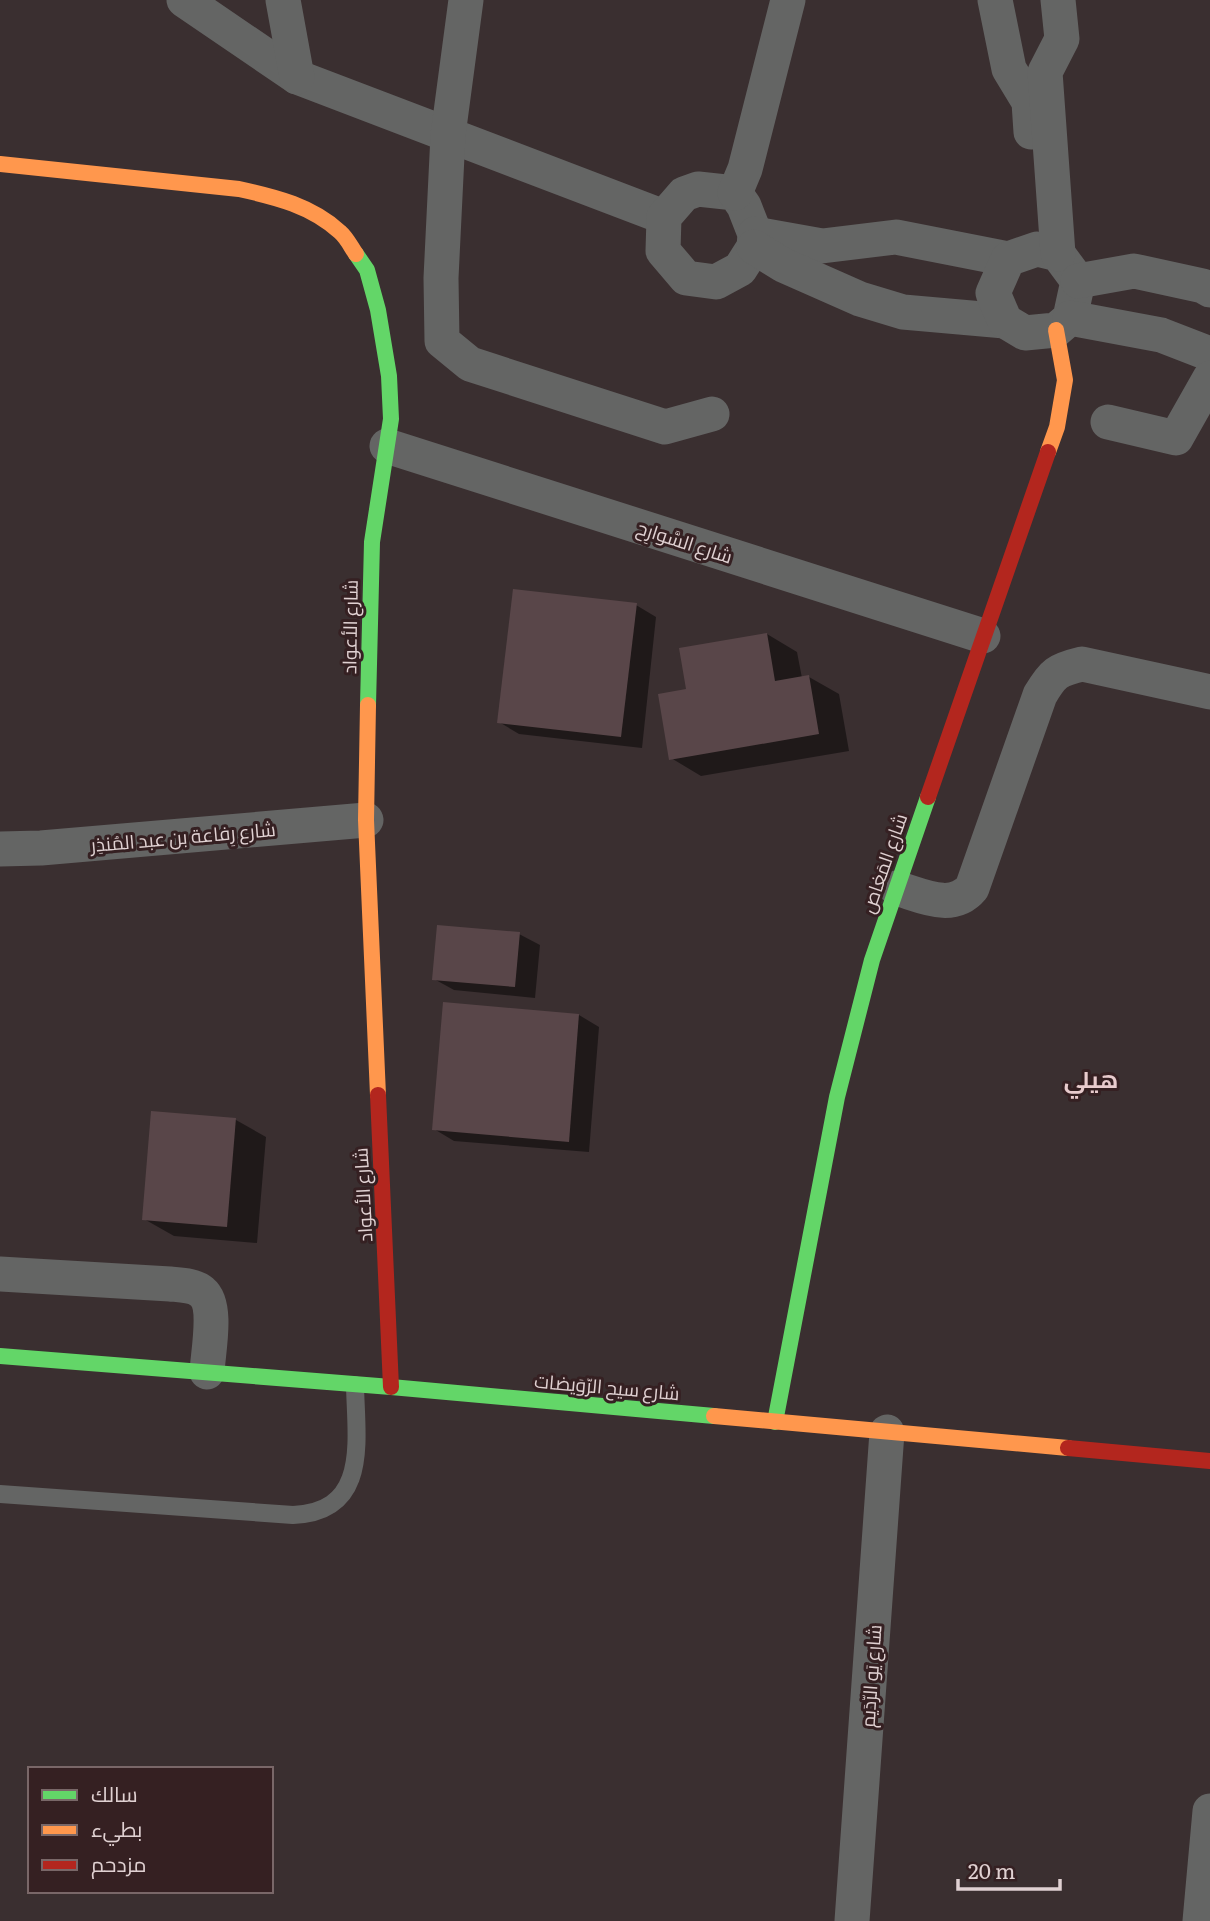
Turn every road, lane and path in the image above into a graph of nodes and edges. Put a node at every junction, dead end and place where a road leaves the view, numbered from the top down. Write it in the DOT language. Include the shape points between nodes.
graph roads {
  1 [pos="184,0"];
  2 [pos="283,0"];
  3 [pos="466,0"];
  4 [pos="788,0"];
  5 [pos="995,0"];
  6 [pos="1058,0"];
  7 [pos="297,77"];
  8 [pos="448,135"];
  9 [pos="0,164"];
  10 [pos="735,193"];
  11 [pos="664,217"];
  12 [pos="754,240"];
  13 [pos="1045,261"];
  14 [pos="1210,290"];
  15 [pos="1005,321"];
  16 [pos="1063,324"];
  17 [pos="1210,354"];
  18 [pos="1210,378"];
  19 [pos="712,414"];
  20 [pos="1108,422"];
  21 [pos="387,446"];
  22 [pos="983,636"];
  23 [pos="1210,692"];
  24 [pos="366,820"];
  25 [pos="0,849"];
  26 [pos="896,888"];
  27 [pos="0,1274"];
  28 [pos="0,1356"];
  29 [pos="207,1372"];
  30 [pos="355,1385"];
  31 [pos="391,1387"];
  32 [pos="775,1422"];
  33 [pos="887,1432"];
  34 [pos="1210,1461"];
  35 [pos="0,1494"];
  36 [pos="1210,1811"];
  37 [pos="852,1921"];
  38 [pos="1200,1921"];
  1 -- 7 [label="street"];
  2 -- 7 [label="street"];
  3 -- 8 [label="street"];
  4 -- 10 [label="street"];
  5 -- 13 [label="street" via="1009,69 1029,102"];
  6 -- 13 [label="street" via="1062,40 1045,72"];
  7 -- 8 [label="street"];
  8 -- 11 [label="street"];
  8 -- 19 [label="street" via="442,341 470,364 665,427"];
  9 -- 21 [label="street, شارع الأعواد" via="239,189 312,211 342,233 367,270 389,376"];
  10 -- 11 [label="street" via="698,189 684,194"];
  10 -- 12 [label="street"];
  11 -- 12 [label="street" via="663,251 686,278 716,282 740,269"];
  12 -- 13 [label="street" via="822,246 896,237"];
  12 -- 15 [label="street" via="783,265 860,299 902,312"];
  13 -- 14 [label="street" via="1134,271"];
  13 -- 15 [label="street" via="993,293"];
  13 -- 16 [label="street"];
  15 -- 16 [label="street" via="1025,333"];
  16 -- 17 [label="street" via="1161,335"];
  16 -- 22 [label="street, شارع المَغاص" via="1065,380 1057,427"];
  18 -- 20 [label="street" via="1176,438"];
  21 -- 22 [label="street, شارع السَّوارِح"];
  21 -- 24 [label="street, شارع الأعواد" via="372,542"];
  22 -- 26 [label="street, شارع المَغاص"];
  23 -- 26 [label="street" via="1082,664 1061,669 1040,695 972,888 965,896 941,901"];
  24 -- 25 [label="street, شارع رِفاعة بن عبد المُنذِر"];
  24 -- 31 [label="street, شارع الأعواد"];
  26 -- 32 [label="street, شارع المَغاص" via="872,960 837,1097"];
  27 -- 29 [label="street" via="170,1284 201,1291 209,1302 211,1317"];
  28 -- 29 [label="street, شارع سيح الرّوَيضات"];
  29 -- 30 [label="street, شارع سيح الرّوَيضات"];
  30 -- 31 [label="street, شارع سيح الرّوَيضات"];
  30 -- 35 [label="lane" via="355,1470 339,1499 309,1514"];
  31 -- 32 [label="street, شارع سيح الرّوَيضات"];
  32 -- 33 [label="street, شارع سيح الرّوَيضات"];
  33 -- 34 [label="street, شارع سيح الرّوَيضات"];
  33 -- 37 [label="street, شارع يَو الرّدَيم"];
  36 -- 38 [label="street"];
}
